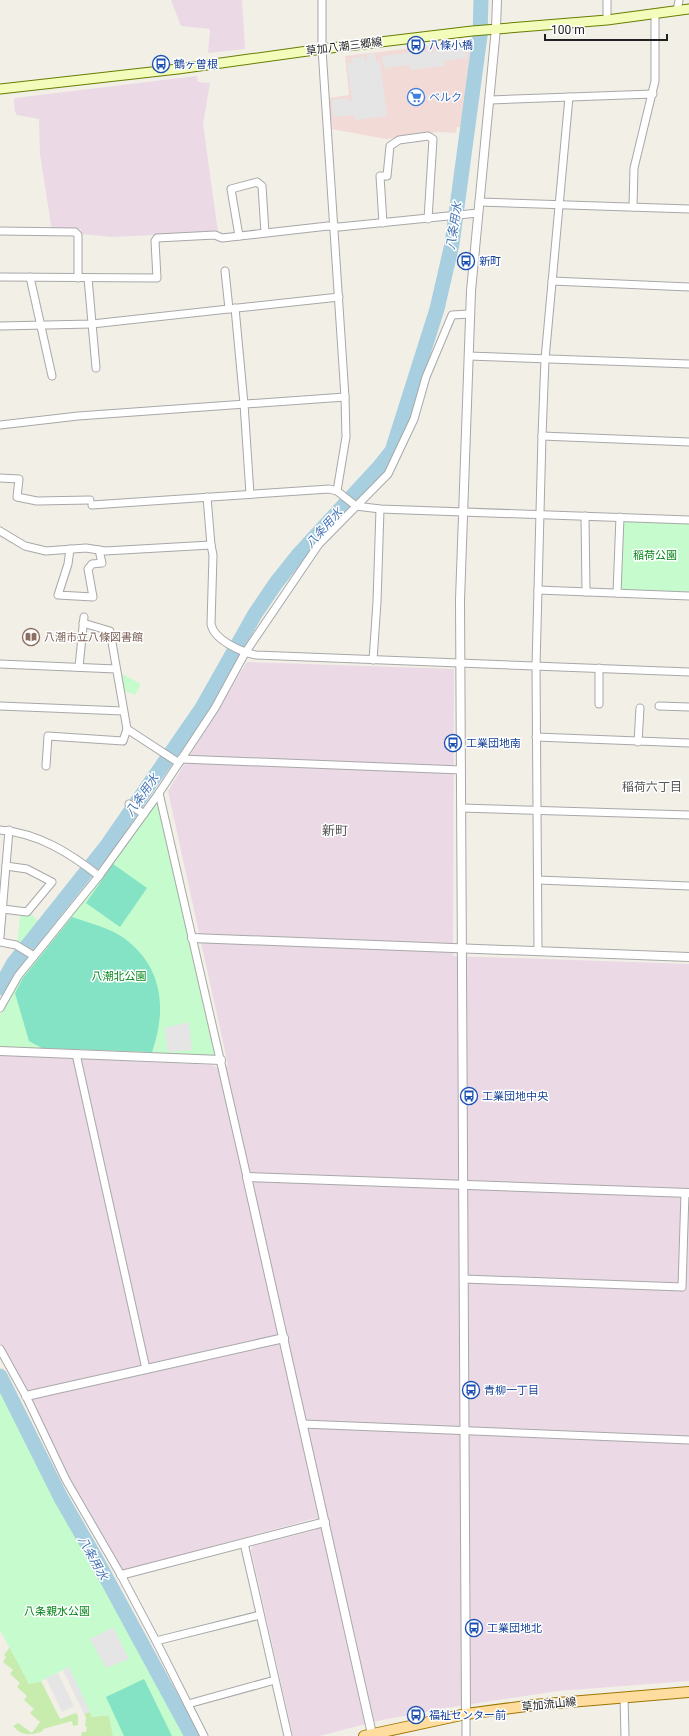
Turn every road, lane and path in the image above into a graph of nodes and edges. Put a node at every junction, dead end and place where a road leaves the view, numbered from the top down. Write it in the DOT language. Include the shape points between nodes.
graph roads {
  1 [pos="322,0"];
  2 [pos="497,0"];
  3 [pos="606,0"];
  4 [pos="679,0"];
  5 [pos="689,9"];
  6 [pos="677,11"];
  7 [pos="655,14"];
  8 [pos="606,20"];
  9 [pos="496,28"];
  10 [pos="322,48"];
  11 [pos="0,89"];
  12 [pos="653,94"];
  13 [pos="569,97"];
  14 [pos="490,100"];
  15 [pos="479,202"];
  16 [pos="560,204"];
  17 [pos="633,207"];
  18 [pos="689,209"];
  19 [pos="478,213"];
  20 [pos="428,219"];
  21 [pos="383,223"];
  22 [pos="334,226"];
  23 [pos="0,231"];
  24 [pos="265,233"];
  25 [pos="239,236"];
  26 [pos="225,270"];
  27 [pos="0,277"];
  28 [pos="30,277"];
  29 [pos="78,278"];
  30 [pos="88,278"];
  31 [pos="552,281"];
  32 [pos="689,287"];
  33 [pos="339,297"];
  34 [pos="232,309"];
  35 [pos="470,314"];
  36 [pos="92,324"];
  37 [pos="0,326"];
  38 [pos="41,326"];
  39 [pos="469,356"];
  40 [pos="545,359"];
  41 [pos="689,364"];
  42 [pos="96,368"];
  43 [pos="52,376"];
  44 [pos="345,397"];
  45 [pos="244,404"];
  46 [pos="0,425"];
  47 [pos="542,436"];
  48 [pos="689,442"];
  49 [pos="0,478"];
  50 [pos="337,491"];
  51 [pos="250,494"];
  52 [pos="207,497"];
  53 [pos="356,506"];
  54 [pos="380,509"];
  55 [pos="464,512"];
  56 [pos="539,514"];
  57 [pos="585,516"];
  58 [pos="620,517"];
  59 [pos="689,520"];
  60 [pos="0,531"];
  61 [pos="211,546"];
  62 [pos="70,549"];
  63 [pos="99,550"];
  64 [pos="538,590"];
  65 [pos="586,592"];
  66 [pos="617,593"];
  67 [pos="689,596"];
  68 [pos="245,653"];
  69 [pos="373,660"];
  70 [pos="0,664"];
  71 [pos="461,664"];
  72 [pos="536,666"];
  73 [pos="79,667"];
  74 [pos="599,668"];
  75 [pos="116,669"];
  76 [pos="689,672"];
  77 [pos="599,704"];
  78 [pos="0,706"];
  79 [pos="659,706"];
  80 [pos="689,707"];
  81 [pos="640,708"];
  82 [pos="123,711"];
  83 [pos="127,729"];
  84 [pos="536,737"];
  85 [pos="638,742"];
  86 [pos="689,743"];
  87 [pos="178,761"];
  88 [pos="46,766"];
  89 [pos="461,770"];
  90 [pos="159,793"];
  91 [pos="129,804"];
  92 [pos="462,808"];
  93 [pos="537,809"];
  94 [pos="142,812"];
  95 [pos="689,815"];
  96 [pos="0,830"];
  97 [pos="9,830"];
  98 [pos="6,866"];
  99 [pos="97,874"];
  100 [pos="538,880"];
  101 [pos="689,886"];
  102 [pos="3,909"];
  103 [pos="0,937"];
  104 [pos="192,938"];
  105 [pos="0,942"];
  106 [pos="462,948"];
  107 [pos="538,951"];
  108 [pos="689,953"];
  109 [pos="34,956"];
  110 [pos="689,957"];
  111 [pos="0,1008"];
  112 [pos="0,1051"];
  113 [pos="76,1054"];
  114 [pos="221,1060"];
  115 [pos="247,1177"];
  116 [pos="462,1184"];
  117 [pos="687,1193"];
  118 [pos="464,1279"];
  119 [pos="284,1338"];
  120 [pos="0,1349"];
  121 [pos="146,1369"];
  122 [pos="26,1396"];
  123 [pos="303,1424"];
  124 [pos="464,1431"];
  125 [pos="689,1440"];
  126 [pos="325,1522"];
  127 [pos="244,1543"];
  128 [pos="121,1575"];
  129 [pos="260,1615"];
  130 [pos="156,1641"];
  131 [pos="275,1680"];
  132 [pos="689,1692"];
  133 [pos="624,1697"];
  134 [pos="188,1704"];
  135 [pos="466,1714"];
  136 [pos="368,1735"];
  137 [pos="204,1736"];
  138 [pos="288,1736"];
  139 [pos="466,1736"];
  140 [pos="624,1736"];
  1 -- 10 [label="street"];
  2 -- 9 [label="street"];
  3 -- 8 [label="street"];
  4 -- 6 [label="street"];
  5 -- 6 [label="main road, 草加八潮三郷線"];
  6 -- 7 [label="main road, 草加八潮三郷線"];
  7 -- 8 [label="main road, 草加八潮三郷線"];
  7 -- 12 [label="street"];
  8 -- 9 [label="main road, 草加八潮三郷線"];
  9 -- 10 [label="main road, 草加八潮三郷線"];
  9 -- 14 [label="street"];
  10 -- 11 [label="main road, 草加八潮三郷線" via="178,69"];
  10 -- 22 [label="street"];
  12 -- 13 [label="street"];
  12 -- 17 [label="street" via="636,151"];
  13 -- 14 [label="street"];
  13 -- 16 [label="street"];
  14 -- 15 [label="street"];
  15 -- 16 [label="street"];
  15 -- 19 [label="street"];
  16 -- 17 [label="street"];
  16 -- 31 [label="street"];
  17 -- 18 [label="street"];
  19 -- 20 [label="street"];
  19 -- 35 [label="street"];
  20 -- 21 [label="street"];
  20 -- 21 [label="street" via="433,139 428,136 399,140 390,146 387,176 380,176"];
  21 -- 22 [label="street"];
  22 -- 24 [label="street"];
  22 -- 33 [label="street"];
  23 -- 29 [label="street" via="75,232 78,235"];
  24 -- 25 [label="street"];
  24 -- 25 [label="street" via="262,186 257,182 231,189"];
  25 -- 30 [label="street" via="157,238 157,278"];
  26 -- 34 [label="street"];
  27 -- 28 [label="street"];
  28 -- 29 [label="street"];
  28 -- 38 [label="street"];
  29 -- 30 [label="street"];
  30 -- 36 [label="street"];
  31 -- 32 [label="street"];
  31 -- 40 [label="street"];
  33 -- 34 [label="street"];
  33 -- 44 [label="street"];
  34 -- 36 [label="street"];
  34 -- 45 [label="street"];
  35 -- 39 [label="street"];
  35 -- 53 [label="street" via="452,315 426,377 414,419 401,450 388,474"];
  36 -- 38 [label="street"];
  36 -- 42 [label="street"];
  37 -- 38 [label="street"];
  38 -- 43 [label="street"];
  39 -- 40 [label="street"];
  39 -- 55 [label="street"];
  40 -- 41 [label="street"];
  40 -- 47 [label="street"];
  44 -- 45 [label="street"];
  44 -- 50 [label="street" via="346,437"];
  45 -- 46 [label="street" via="78,416"];
  45 -- 51 [label="street"];
  47 -- 48 [label="street"];
  47 -- 56 [label="street"];
  49 -- 52 [label="street" via="19,479 17,497 37,501 91,502"];
  50 -- 51 [label="street" via="329,489"];
  50 -- 53 [label="street"];
  51 -- 52 [label="street"];
  52 -- 61 [label="street"];
  53 -- 54 [label="street"];
  53 -- 68 [label="street" via="319,544"];
  54 -- 55 [label="street"];
  54 -- 69 [label="street" via="378,602"];
  55 -- 56 [label="street"];
  55 -- 71 [label="street" via="460,600"];
  56 -- 57 [label="street"];
  56 -- 64 [label="street"];
  57 -- 58 [label="street"];
  57 -- 65 [label="street"];
  58 -- 59 [label="street"];
  58 -- 66 [label="street"];
  60 -- 62 [label="street" via="25,546 46,551"];
  61 -- 63 [label="street"];
  61 -- 68 [label="street" via="212,630 217,636"];
  62 -- 63 [label="street"];
  62 -- 63 [label="street" via="58,595 93,598 88,569 92,564 102,563"];
  64 -- 65 [label="street"];
  64 -- 72 [label="street"];
  65 -- 66 [label="street"];
  66 -- 67 [label="street"];
  68 -- 69 [label="street"];
  68 -- 87 [label="street" via="215,708"];
  69 -- 71 [label="street"];
  70 -- 73 [label="street"];
  71 -- 72 [label="street"];
  71 -- 89 [label="street"];
  72 -- 74 [label="street"];
  72 -- 84 [label="street"];
  73 -- 75 [label="street"];
  73 -- 75 [label="street" via="84,620 110,631"];
  74 -- 76 [label="street"];
  74 -- 77 [label="street"];
  75 -- 82 [label="street"];
  78 -- 82 [label="street"];
  79 -- 80 [label="street"];
  81 -- 85 [label="street"];
  82 -- 83 [label="street"];
  83 -- 87 [label="street"];
  83 -- 88 [label="street" via="123,741 48,736"];
  84 -- 85 [label="street"];
  84 -- 93 [label="street"];
  85 -- 86 [label="street"];
  87 -- 89 [label="street"];
  87 -- 90 [label="street"];
  89 -- 92 [label="street"];
  90 -- 94 [label="street"];
  90 -- 104 [label="street"];
  91 -- 94 [label="street"];
  92 -- 93 [label="street"];
  92 -- 106 [label="street"];
  93 -- 95 [label="street"];
  93 -- 100 [label="street"];
  94 -- 99 [label="street"];
  96 -- 97 [label="street"];
  97 -- 98 [label="street"];
  97 -- 99 [label="street" via="42,840 80,861"];
  98 -- 102 [label="street"];
  98 -- 102 [label="street" via="26,869 52,882 27,912"];
  99 -- 109 [label="street"];
  100 -- 101 [label="street"];
  100 -- 107 [label="street"];
  102 -- 103 [label="street"];
  104 -- 106 [label="street"];
  104 -- 114 [label="street"];
  105 -- 109 [label="street" via="16,945"];
  106 -- 107 [label="street"];
  106 -- 116 [label="street"];
  107 -- 110 [label="street"];
  108 -- 110 [label="street"];
  109 -- 111 [label="street" via="18,976"];
  112 -- 113 [label="street"];
  113 -- 114 [label="street"];
  113 -- 121 [label="street"];
  114 -- 115 [label="street"];
  115 -- 116 [label="street"];
  115 -- 119 [label="street"];
  116 -- 117 [label="street"];
  116 -- 118 [label="street"];
  117 -- 118 [label="street" via="682,1287"];
  118 -- 124 [label="street"];
  119 -- 121 [label="street"];
  119 -- 123 [label="street"];
  120 -- 122 [label="street"];
  121 -- 122 [label="street"];
  122 -- 128 [label="street" via="66,1480"];
  123 -- 124 [label="street"];
  123 -- 126 [label="street"];
  124 -- 125 [label="street"];
  124 -- 135 [label="street"];
  126 -- 127 [label="street"];
  126 -- 136 [label="street"];
  127 -- 128 [label="street"];
  127 -- 129 [label="street"];
  128 -- 130 [label="street"];
  129 -- 130 [label="street"];
  129 -- 131 [label="street"];
  130 -- 134 [label="street"];
  131 -- 134 [label="street"];
  131 -- 138 [label="street"];
  132 -- 133 [label="main road, 草加流山線"];
  133 -- 135 [label="main road, 草加流山線"];
  133 -- 140 [label="street"];
  134 -- 137 [label="street"];
  135 -- 136 [label="main road, 草加流山線"];
  135 -- 139 [label="street"];
}
